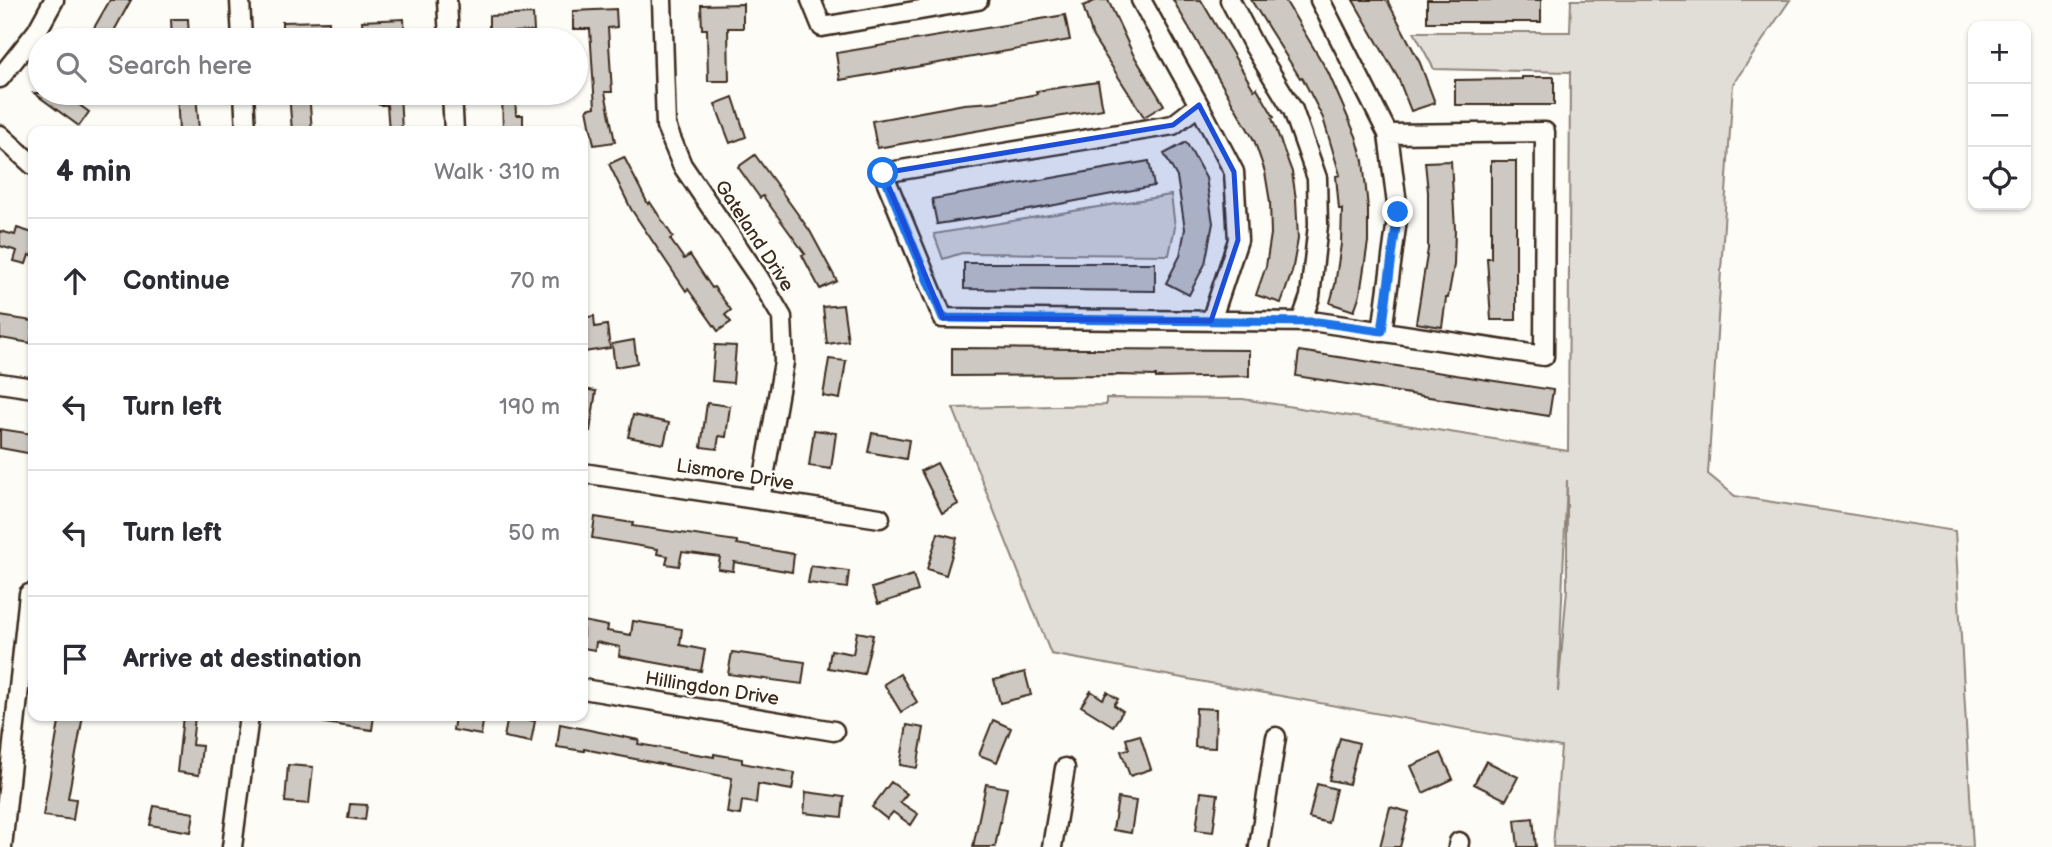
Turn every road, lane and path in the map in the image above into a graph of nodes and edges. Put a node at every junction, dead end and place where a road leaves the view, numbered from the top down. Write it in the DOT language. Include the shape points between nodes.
graph roads {
  1 [pos="54,0"];
  2 [pos="240,0"];
  3 [pos="447,0"];
  4 [pos="662,0"];
  5 [pos="811,0"];
  6 [pos="978,0"];
  7 [pos="1141,0"];
  8 [pos="1230,0"];
  9 [pos="1320,0"];
  10 [pos="39,28"];
  11 [pos="241,28"];
  12 [pos="448,28"];
  13 [pos="28,42"];
  14 [pos="0,78"];
  15 [pos="245,105"];
  16 [pos="453,105"];
  17 [pos="1199,105"];
  18 [pos="246,126"];
  19 [pos="454,126"];
  20 [pos="1388,134"];
  21 [pos="0,135"];
  22 [pos="28,160"];
  23 [pos="1211,321"];
  24 [pos="1301,322"];
  25 [pos="1382,331"];
  26 [pos="0,383"];
  27 [pos="28,387"];
  28 [pos="588,474"];
  29 [pos="760,500"];
  30 [pos="880,518"];
  31 [pos="28,603"];
  32 [pos="588,690"];
  33 [pos="248,721"];
  34 [pos="834,731"];
  35 [pos="1276,737"];
  36 [pos="1065,768"];
  37 [pos="2,847"];
  38 [pos="232,847"];
  39 [pos="1052,847"];
  40 [pos="1259,847"];
  1 -- 10 [label="street"];
  2 -- 11 [label="street"];
  3 -- 12 [label="street"];
  4 -- 29 [label="street, Gateland Drive" via="666,127 682,165 782,317 784,362"];
  5 -- 6 [label="street" via="822,27"];
  7 -- 17 [label="street"];
  8 -- 24 [label="street" via="1293,110 1317,178 1318,225 1310,297"];
  9 -- 20 [label="street"];
  13 -- 14 [label="street"];
  15 -- 18 [label="street"];
  16 -- 19 [label="street"];
  17 -- 23 [label="street" via="1234,172 1238,240"];
  17 -- 23 [label="street" via="1173,125 883,173 943,318"];
  20 -- 25 [label="street" via="1398,212"];
  20 -- 25 [label="street" via="1545,132 1544,356"];
  21 -- 22 [label="street"];
  23 -- 24 [label="street"];
  24 -- 25 [label="street"];
  26 -- 27 [label="street"];
  28 -- 29 [label="street, Lismore Drive"];
  29 -- 30 [label="street, Lismore Drive"];
  31 -- 37 [label="street"];
  32 -- 34 [label="street, Hillingdon Drive"];
  33 -- 38 [label="street"];
  35 -- 40 [label="street"];
  36 -- 39 [label="street"];
}
